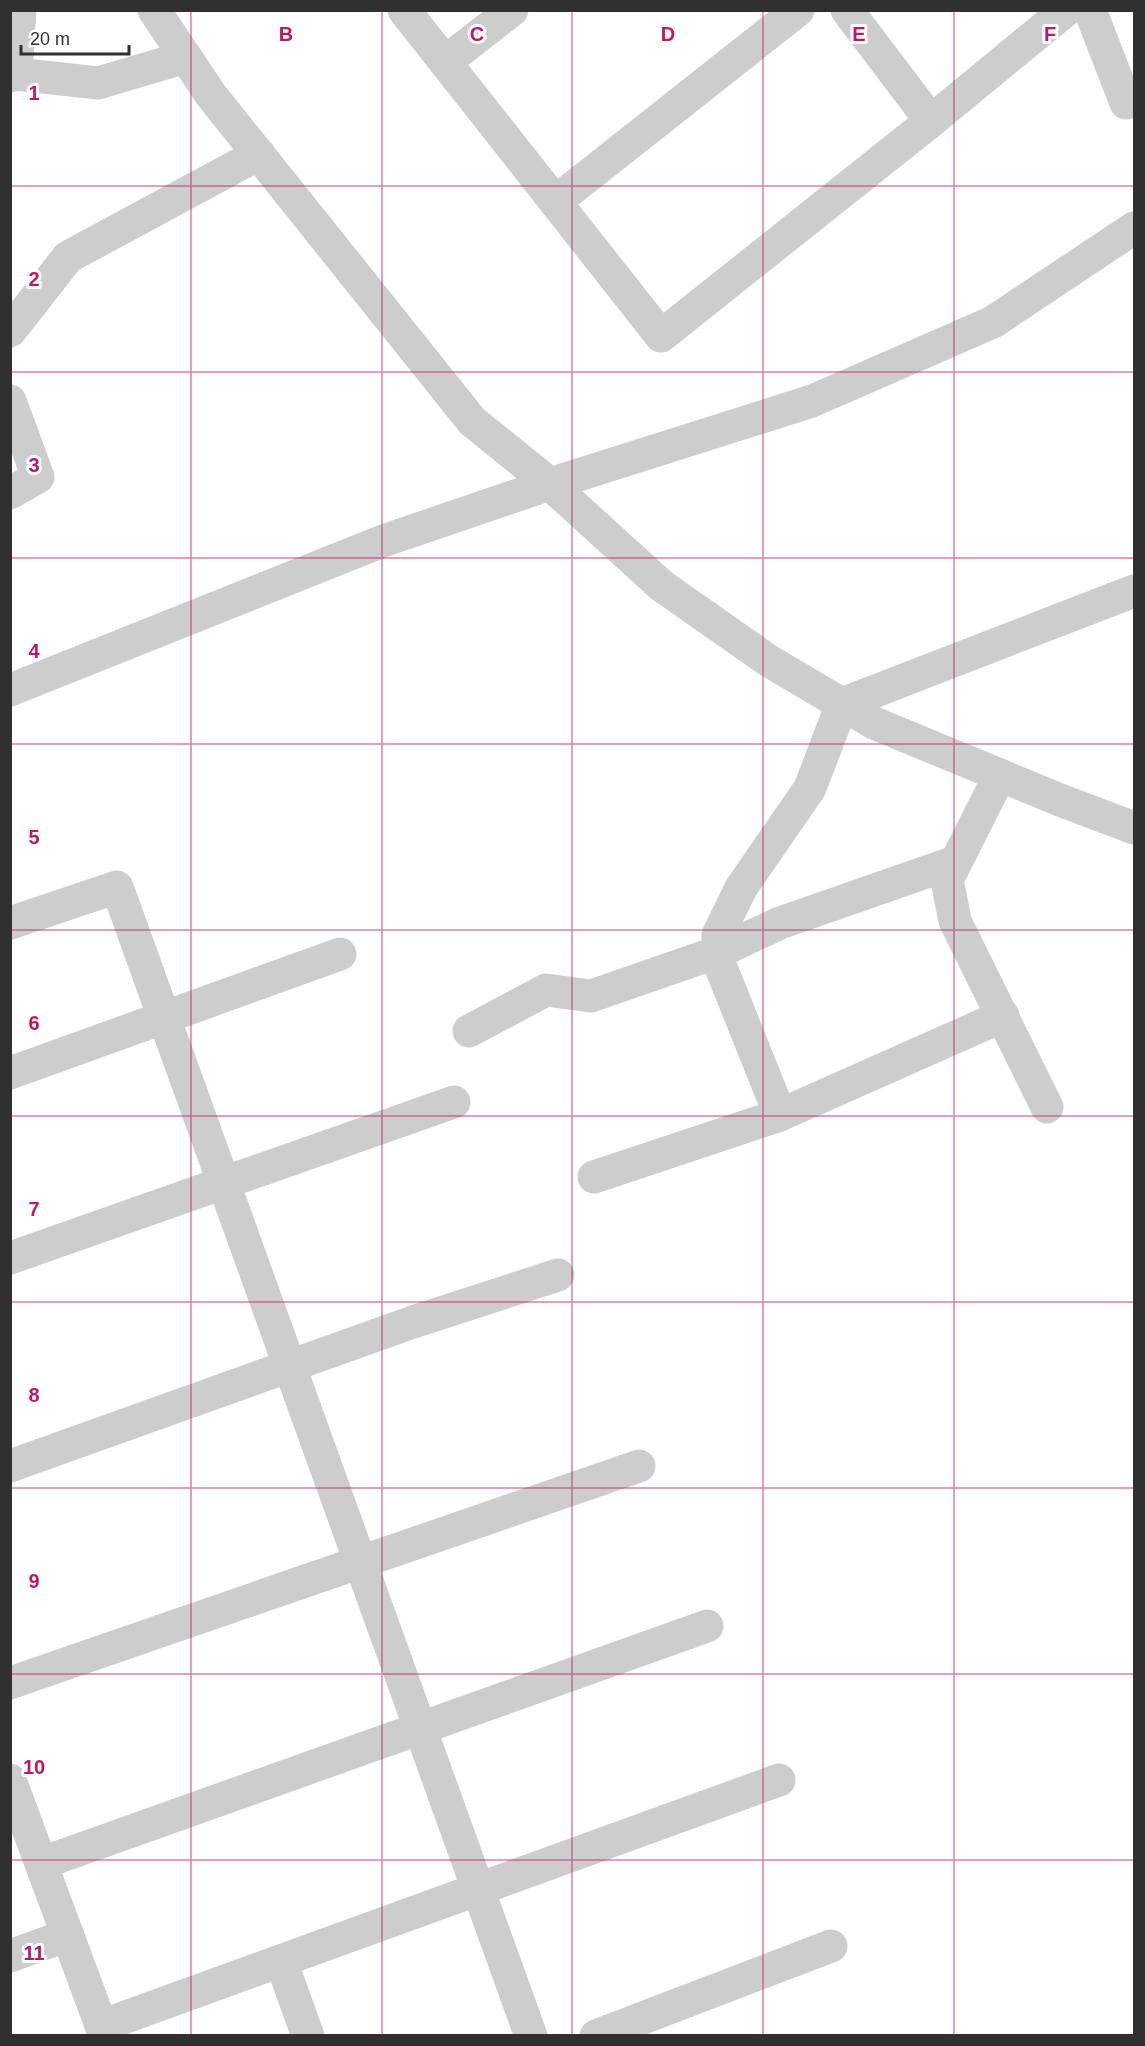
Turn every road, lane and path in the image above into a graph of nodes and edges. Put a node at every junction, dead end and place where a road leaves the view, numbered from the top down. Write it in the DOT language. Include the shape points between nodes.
graph roads {
  1 [pos="20,10"];
  2 [pos="154,10"];
  3 [pos="404,10"];
  4 [pos="512,10"];
  5 [pos="798,10"];
  6 [pos="847,10"];
  7 [pos="1066,10"];
  8 [pos="1090,10"];
  9 [pos="186,57"];
  10 [pos="445,62"];
  11 [pos="13,75"];
  12 [pos="1126,103"];
  13 [pos="930,121"];
  14 [pos="259,154"];
  15 [pos="555,202"];
  16 [pos="1134,228"];
  17 [pos="10,331"];
  18 [pos="10,401"];
  19 [pos="550,484"];
  20 [pos="10,493"];
  21 [pos="1134,591"];
  22 [pos="10,690"];
  23 [pos="842,704"];
  24 [pos="1000,775"];
  25 [pos="1134,828"];
  26 [pos="956,862"];
  27 [pos="10,923"];
  28 [pos="718,952"];
  29 [pos="340,954"];
  30 [pos="1003,1017"];
  31 [pos="164,1018"];
  32 [pos="469,1031"];
  33 [pos="10,1073"];
  34 [pos="454,1102"];
  35 [pos="1047,1107"];
  36 [pos="780,1115"];
  37 [pos="594,1177"];
  38 [pos="224,1183"];
  39 [pos="10,1258"];
  40 [pos="558,1275"];
  41 [pos="290,1366"];
  42 [pos="10,1466"];
  43 [pos="639,1466"];
  44 [pos="360,1562"];
  45 [pos="707,1626"];
  46 [pos="10,1683"];
  47 [pos="420,1728"];
  48 [pos="10,1780"];
  49 [pos="779,1780"];
  50 [pos="28,1852"];
  51 [pos="478,1890"];
  52 [pos="68,1935"];
  53 [pos="831,1946"];
  54 [pos="10,1956"];
  55 [pos="281,1961"];
  56 [pos="103,2031"];
  57 [pos="308,2036"];
  58 [pos="531,2036"];
  59 [pos="596,2036"];
  1 -- 11 [label="street"];
  2 -- 9 [label="street"];
  3 -- 10 [label="street"];
  4 -- 10 [label="street"];
  5 -- 15 [label="street"];
  6 -- 13 [label="street"];
  7 -- 13 [label="street"];
  8 -- 12 [label="street"];
  9 -- 11 [label="street" via="98,83"];
  9 -- 14 [label="street"];
  10 -- 15 [label="street"];
  13 -- 15 [label="street" via="661,336"];
  14 -- 17 [label="street" via="68,257"];
  14 -- 19 [label="street" via="472,421"];
  16 -- 19 [label="street" via="993,322 812,402"];
  18 -- 20 [label="street" via="38,477"];
  19 -- 22 [label="street" via="383,541"];
  19 -- 23 [label="street" via="663,586 770,661"];
  21 -- 23 [label="street"];
  23 -- 24 [label="street" via="873,723"];
  23 -- 28 [label="street" via="810,788 741,888 718,935"];
  24 -- 25 [label="street"];
  24 -- 26 [label="street"];
  26 -- 28 [label="street" via="780,923"];
  26 -- 30 [label="street" via="947,880 956,921"];
  27 -- 31 [label="street" via="117,887"];
  28 -- 32 [label="street" via="591,996 546,990"];
  28 -- 36 [label="street"];
  29 -- 31 [label="street"];
  30 -- 35 [label="street"];
  30 -- 36 [label="street"];
  31 -- 33 [label="street"];
  31 -- 38 [label="street"];
  34 -- 38 [label="street"];
  36 -- 37 [label="street"];
  38 -- 39 [label="street"];
  38 -- 41 [label="street"];
  40 -- 41 [label="street"];
  41 -- 42 [label="street"];
  41 -- 44 [label="street"];
  43 -- 44 [label="street"];
  44 -- 46 [label="street"];
  44 -- 47 [label="street"];
  45 -- 47 [label="street"];
  47 -- 50 [label="street"];
  47 -- 51 [label="street"];
  48 -- 50 [label="street"];
  49 -- 51 [label="street"];
  50 -- 52 [label="street"];
  51 -- 55 [label="street"];
  51 -- 58 [label="street"];
  52 -- 54 [label="street"];
  52 -- 56 [label="street"];
  53 -- 59 [label="street"];
  55 -- 56 [label="street"];
  55 -- 57 [label="street"];
}
